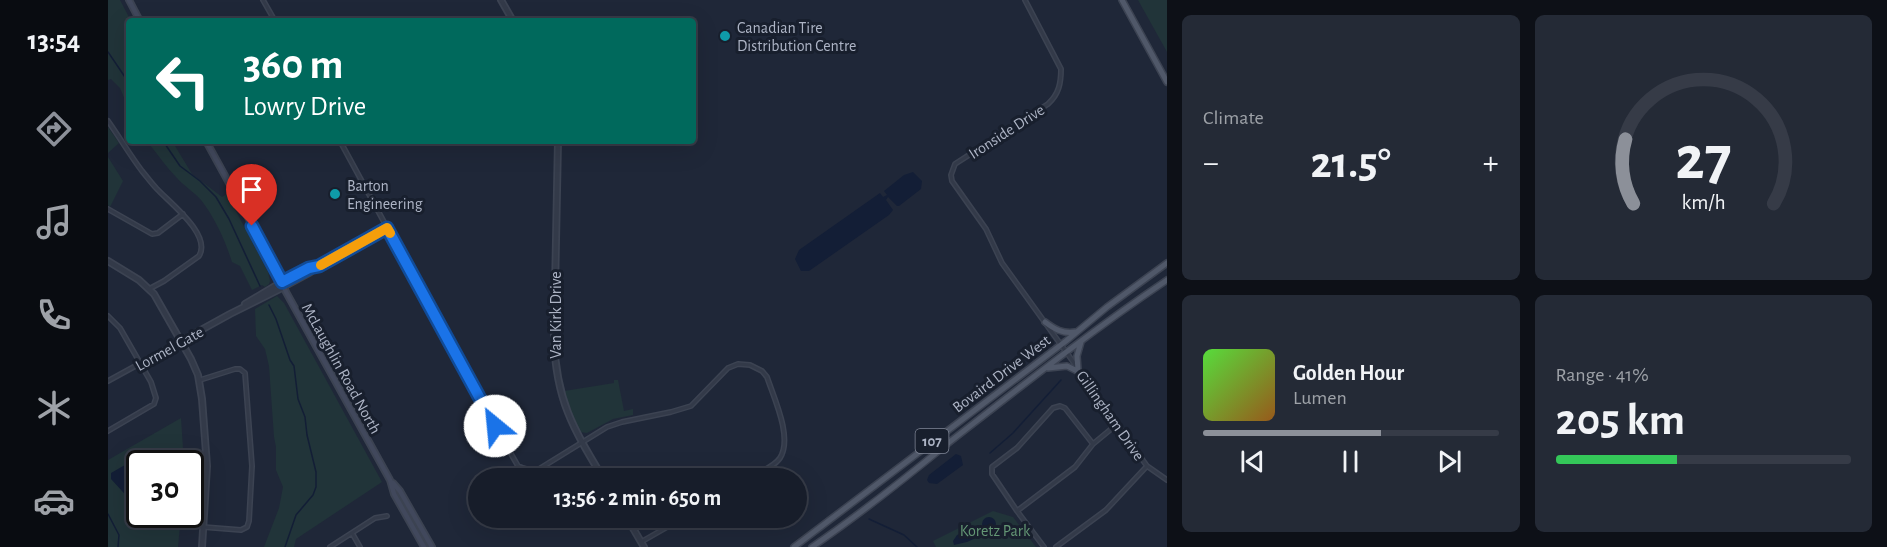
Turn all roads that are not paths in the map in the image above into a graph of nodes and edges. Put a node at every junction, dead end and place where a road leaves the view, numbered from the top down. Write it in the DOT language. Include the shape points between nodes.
graph roads {
  1 [pos="129,0"];
  2 [pos="263,0"];
  3 [pos="501,0"];
  4 [pos="1024,0"];
  5 [pos="1122,0"];
  6 [pos="138,18"];
  7 [pos="272,18"];
  8 [pos="511,18"];
  9 [pos="1167,82"];
  10 [pos="108,121"];
  11 [pos="209,144"];
  12 [pos="342,144"];
  13 [pos="558,144"];
  14 [pos="108,209"];
  15 [pos="183,214"];
  16 [pos="387,228"];
  17 [pos="108,261"];
  18 [pos="1167,263"];
  19 [pos="1167,280"];
  20 [pos="283,285"];
  21 [pos="149,289"];
  22 [pos="108,316"];
  23 [pos="1045,322"];
  24 [pos="1077,332"];
  25 [pos="181,341"];
  26 [pos="1082,341"];
  27 [pos="1061,344"];
  28 [pos="1066,352"];
  29 [pos="141,364"];
  30 [pos="1046,368"];
  31 [pos="1080,372"];
  32 [pos="200,380"];
  33 [pos="108,381"];
  34 [pos="1116,425"];
  35 [pos="108,431"];
  36 [pos="582,442"];
  37 [pos="1093,444"];
  38 [pos="1147,466"];
  39 [pos="597,468"];
  40 [pos="764,468"];
  41 [pos="390,480"];
  42 [pos="1167,480"];
  43 [pos="1017,511"];
  44 [pos="204,512"];
  45 [pos="387,516"];
  46 [pos="204,527"];
  47 [pos="203,528"];
  48 [pos="633,528"];
  49 [pos="668,528"];
  50 [pos="352,533"];
  51 [pos="643,545"];
  52 [pos="202,547"];
  53 [pos="330,547"];
  54 [pos="360,547"];
  55 [pos="424,547"];
  56 [pos="432,547"];
  57 [pos="794,547"];
  58 [pos="812,547"];
  59 [pos="1044,547"];
  60 [pos="1056,547"];
  1 -- 6 [label="main road"];
  2 -- 7 [label="street"];
  3 -- 8 [label="street"];
  4 -- 23 [label="street, Ironside Drive" via="1061,69 1058,92 1048,104 955,164 951,175 986,229 1002,263"];
  5 -- 9 [label="main road"];
  10 -- 15 [label="street" via="156,188"];
  11 -- 20 [label="main road, McLaughlin Road North"];
  12 -- 16 [label="street"];
  13 -- 36 [label="street, Van Kirk Drive" via="554,359 561,396"];
  14 -- 15 [label="street" via="152,234"];
  15 -- 21 [label="street" via="202,244 202,252"];
  16 -- 20 [label="street"];
  16 -- 36 [label="street" via="515,463 524,469 539,469"];
  17 -- 21 [label="street"];
  18 -- 24 [label="main road, Bovaird Drive West / 107"];
  19 -- 26 [label="main road, Bovaird Drive West / 107"];
  20 -- 25 [label="street, Lormel Gate"];
  20 -- 41 [label="main road, McLaughlin Road North"];
  21 -- 25 [label="street"];
  22 -- 29 [label="street" via="120,328"];
  23 -- 24 [label="main road" via="1062,332"];
  23 -- 27 [label="street, Ironside Drive"];
  24 -- 27 [label="main road, Bovaird Drive West / 107"];
  25 -- 29 [label="street, Lormel Gate"];
  25 -- 32 [label="street"];
  26 -- 28 [label="main road, Bovaird Drive West / 107"];
  26 -- 31 [label="main road" via="1077,356"];
  27 -- 28 [label="street, Gillingham Drive"];
  27 -- 57 [label="main road, Bovaird Drive West / 107"];
  28 -- 30 [label="main road, Bovaird Drive West / 107"];
  28 -- 31 [label="street, Gillingham Drive"];
  29 -- 33 [label="street, Lormel Gate"];
  29 -- 35 [label="street" via="155,402"];
  30 -- 31 [label="main road" via="1059,365"];
  30 -- 58 [label="main road, Bovaird Drive West / 107"];
  31 -- 34 [label="street, Gillingham Drive"];
  32 -- 44 [label="street" via="207,466"];
  32 -- 46 [label="street" via="235,369 245,373 252,466 247,527"];
  34 -- 37 [label="street"];
  34 -- 38 [label="street, Gillingham Drive"];
  36 -- 39 [label="street, Van Kirk Drive"];
  36 -- 40 [label="street" via="607,427 691,406 728,368 750,365 767,377 784,432 780,458"];
  37 -- 43 [label="street" via="1075,467"];
  37 -- 43 [label="street" via="1065,408 1053,408 1017,448 992,467 992,474"];
  38 -- 42 [label="street, Gillingham Drive"];
  38 -- 60 [label="street" via="1106,510"];
  41 -- 55 [label="main road, McLaughlin Road North"];
  41 -- 56 [label="main road, McLaughlin Road North"];
  43 -- 59 [label="street"];
  45 -- 50 [label="street" via="375,518"];
  47 -- 52 [label="street"];
  48 -- 51 [label="street"];
  49 -- 51 [label="street"];
  50 -- 53 [label="street"];
  50 -- 54 [label="street"];
}
